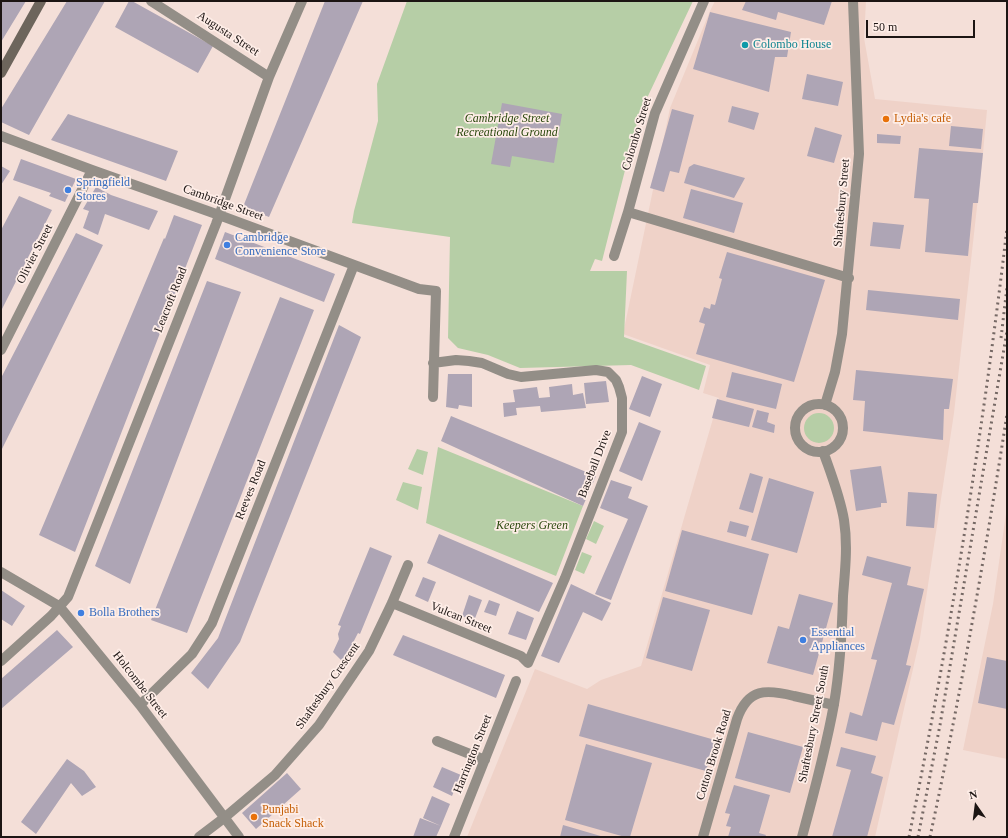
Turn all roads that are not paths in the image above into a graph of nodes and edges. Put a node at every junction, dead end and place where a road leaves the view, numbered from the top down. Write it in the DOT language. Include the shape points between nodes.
graph roads {
  1 [pos="41,1"];
  2 [pos="151,1"];
  3 [pos="302,1"];
  4 [pos="704,1"];
  5 [pos="853,1"];
  6 [pos="1,73"];
  7 [pos="270,77"];
  8 [pos="1,136"];
  9 [pos="92,170"];
  10 [pos="628,212"];
  11 [pos="219,215"];
  12 [pos="614,256"];
  13 [pos="354,265"];
  14 [pos="849,278"];
  15 [pos="1,350"];
  16 [pos="433,362"];
  17 [pos="432,397"];
  18 [pos="825,405"];
  19 [pos="822,451"];
  20 [pos="408,565"];
  21 [pos="1,572"];
  22 [pos="392,603"];
  23 [pos="59,606"];
  24 [pos="524,659"];
  25 [pos="1,661"];
  26 [pos="516,681"];
  27 [pos="140,705"];
  28 [pos="834,705"];
  29 [pos="437,741"];
  30 [pos="485,760"];
  31 [pos="224,818"];
  32 [pos="199,837"];
  33 [pos="238,837"];
  34 [pos="454,837"];
  35 [pos="703,837"];
  36 [pos="802,837"];
  1 -- 6 [label="street"];
  2 -- 7 [label="street, Augusta Street"];
  3 -- 7 [label="street, Leacroft Road"];
  4 -- 10 [label="street, Colombo Street" via="655,113"];
  5 -- 14 [label="street, Shaftesbury Street" via="859,154"];
  7 -- 11 [label="street, Leacroft Road"];
  8 -- 9 [label="street, Cambridge Street"];
  9 -- 11 [label="street, Cambridge Street"];
  9 -- 15 [label="street, Olivier Street"];
  10 -- 12 [label="street, Colombo Street"];
  10 -- 14 [label="street"];
  11 -- 13 [label="street, Cambridge Street"];
  11 -- 23 [label="street, Leacroft Road" via="68,597"];
  13 -- 16 [label="street, Cambridge Street" via="419,288 436,291"];
  13 -- 27 [label="street, Reeves Road" via="212,623 192,654"];
  14 -- 18 [label="street, Shaftesbury Street" via="835,372"];
  16 -- 17 [label="street"];
  16 -- 24 [label="street, Baseball Drive" via="456,360 482,363 508,374 521,376 596,370 608,372 619,387 623,411 622,432 565,578"];
  18 -- 19 [label="street" via="839,415 842,429 837,443"];
  18 -- 19 [label="street" via="805,408 795,424 797,438 801,444 815,452"];
  19 -- 28 [label="street, Shaftesbury Street South" via="836,487 846,538 841,650"];
  20 -- 22 [label="street, Shaftesbury Crescent"];
  21 -- 23 [label="street, Holcombe Street"];
  22 -- 24 [label="street, Vulcan Street"];
  22 -- 31 [label="street, Shaftesbury Crescent" via="368,651 319,725 275,775"];
  23 -- 25 [label="street, Leacroft Road"];
  23 -- 27 [label="street, Holcombe Street"];
  26 -- 30 [label="street, Harrington Street"];
  27 -- 31 [label="street, Holcombe Street"];
  28 -- 35 [label="street, Cotton Brook Road" via="772,691 749,698 737,719"];
  28 -- 36 [label="street, Shaftesbury Street South"];
  29 -- 30 [label="street"];
  30 -- 34 [label="street, Harrington Street"];
  31 -- 32 [label="street, Shaftesbury Crescent"];
  31 -- 33 [label="street, Holcombe Street"];
}
